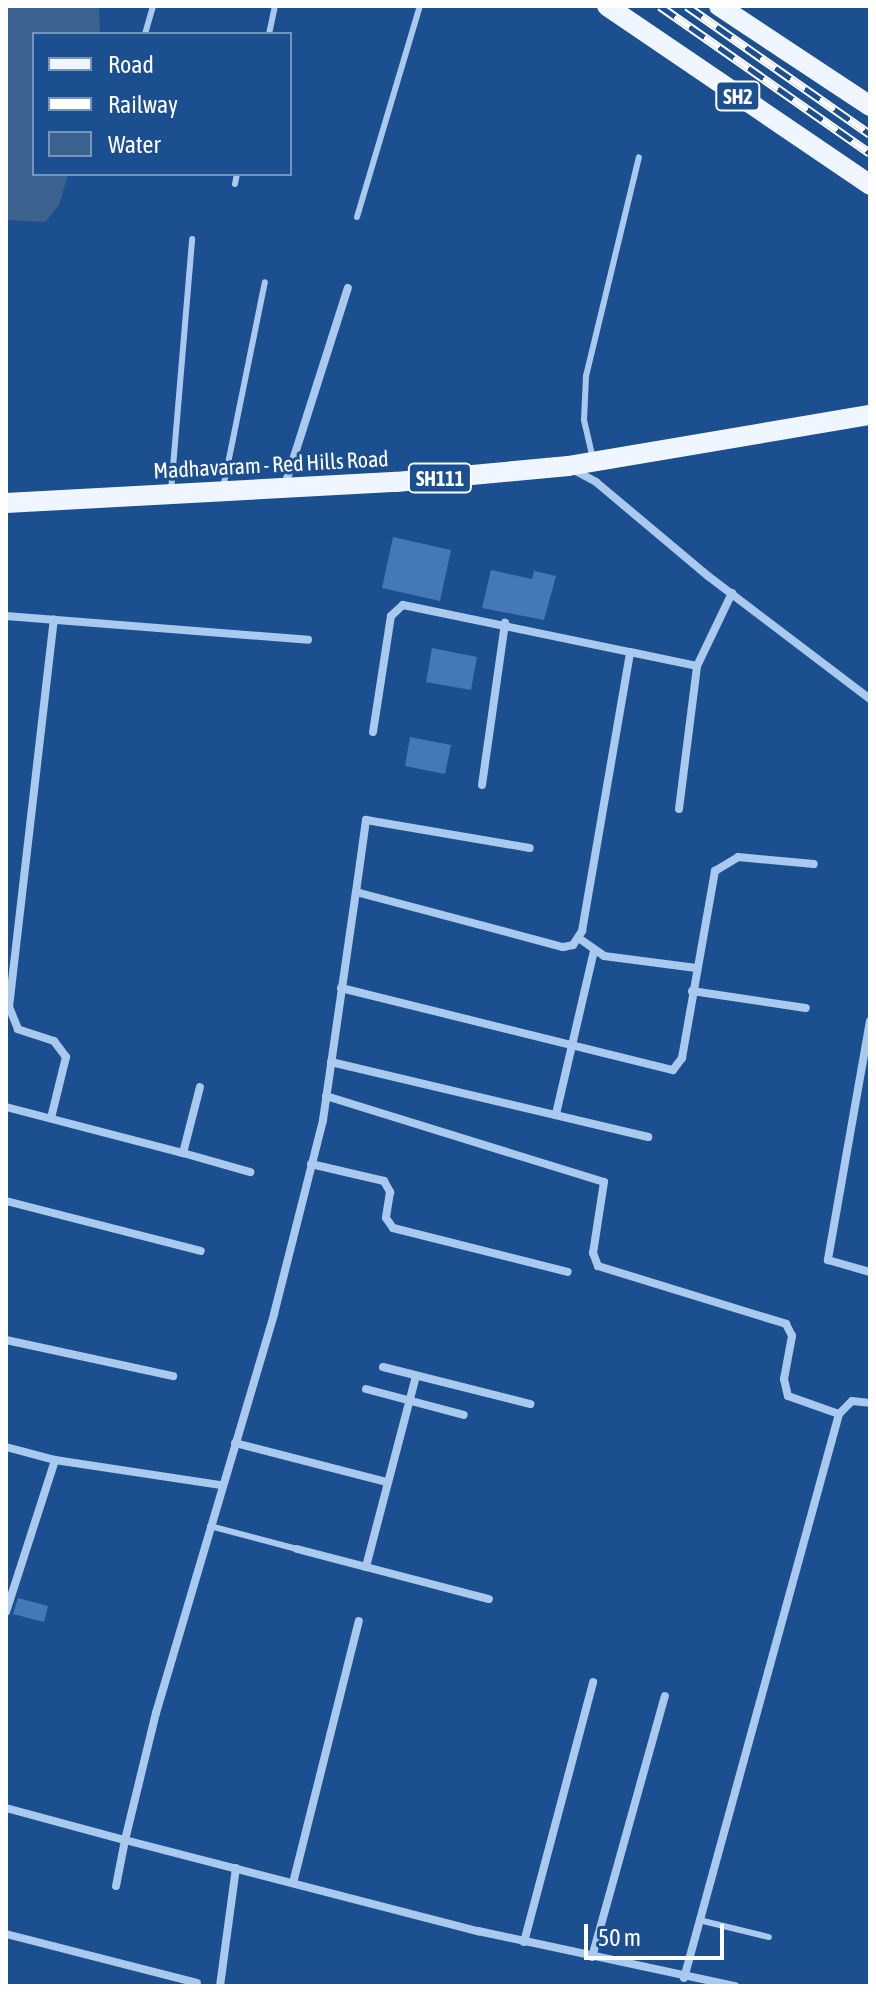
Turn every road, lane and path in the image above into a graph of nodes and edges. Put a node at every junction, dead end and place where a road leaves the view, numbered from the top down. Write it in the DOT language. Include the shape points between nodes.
graph roads {
  1 [pos="153,6"];
  2 [pos="275,6"];
  3 [pos="420,6"];
  4 [pos="607,6"];
  5 [pos="719,6"];
  6 [pos="146,32"];
  7 [pos="269,32"];
  8 [pos="870,106"];
  9 [pos="639,157"];
  10 [pos="237,176"];
  11 [pos="235,184"];
  12 [pos="870,185"];
  13 [pos="357,217"];
  14 [pos="192,239"];
  15 [pos="265,282"];
  16 [pos="348,288"];
  17 [pos="870,415"];
  18 [pos="594,462"];
  19 [pos="568,466"];
  20 [pos="284,488"];
  21 [pos="222,492"];
  22 [pos="171,494"];
  23 [pos="6,503"];
  24 [pos="732,593"];
  25 [pos="6,616"];
  26 [pos="54,620"];
  27 [pos="505,623"];
  28 [pos="308,640"];
  29 [pos="630,652"];
  30 [pos="697,666"];
  31 [pos="870,699"];
  32 [pos="373,732"];
  33 [pos="482,785"];
  34 [pos="679,809"];
  35 [pos="530,848"];
  36 [pos="814,864"];
  37 [pos="356,892"];
  38 [pos="580,939"];
  39 [pos="594,951"];
  40 [pos="696,968"];
  41 [pos="341,988"];
  42 [pos="692,991"];
  43 [pos="806,1008"];
  44 [pos="870,1021"];
  45 [pos="572,1044"];
  46 [pos="331,1062"];
  47 [pos="200,1087"];
  48 [pos="326,1096"];
  49 [pos="6,1107"];
  50 [pos="556,1114"];
  51 [pos="51,1118"];
  52 [pos="648,1137"];
  53 [pos="183,1153"];
  54 [pos="311,1164"];
  55 [pos="250,1172"];
  56 [pos="6,1201"];
  57 [pos="201,1251"];
  58 [pos="568,1272"];
  59 [pos="870,1272"];
  60 [pos="6,1340"];
  61 [pos="383,1367"];
  62 [pos="173,1376"];
  63 [pos="416,1376"];
  64 [pos="366,1389"];
  65 [pos="409,1400"];
  66 [pos="870,1403"];
  67 [pos="530,1404"];
  68 [pos="839,1414"];
  69 [pos="464,1415"];
  70 [pos="235,1443"];
  71 [pos="6,1447"];
  72 [pos="55,1460"];
  73 [pos="387,1482"];
  74 [pos="221,1485"];
  75 [pos="210,1526"];
  76 [pos="297,1549"];
  77 [pos="366,1567"];
  78 [pos="489,1599"];
  79 [pos="6,1612"];
  80 [pos="359,1621"];
  81 [pos="593,1682"];
  82 [pos="665,1696"];
  83 [pos="6,1808"];
  84 [pos="125,1840"];
  85 [pos="236,1868"];
  86 [pos="293,1883"];
  87 [pos="116,1886"];
  88 [pos="699,1920"];
  89 [pos="6,1934"];
  90 [pos="769,1937"];
  91 [pos="524,1942"];
  92 [pos="592,1957"];
  93 [pos="684,1978"];
  94 [pos="197,1983"];
  95 [pos="220,1986"];
  96 [pos="735,1986"];
  1 -- 6 [label="lane"];
  2 -- 7 [label="lane"];
  3 -- 13 [label="lane"];
  4 -- 12 [label="main road, SH2"];
  5 -- 8 [label="main road"];
  9 -- 18 [label="lane" via="586,376 584,420"];
  10 -- 11 [label="lane"];
  14 -- 22 [label="lane"];
  15 -- 21 [label="lane"];
  16 -- 20 [label="street"];
  17 -- 18 [label="main road, Madhavaram - Red Hills Road / SH111"];
  18 -- 19 [label="main road, Madhavaram - Red Hills Road / SH111"];
  19 -- 20 [label="main road, Madhavaram - Red Hills Road / SH111"];
  19 -- 24 [label="street" via="596,482"];
  20 -- 21 [label="main road, Madhavaram - Red Hills Road / SH111"];
  21 -- 22 [label="main road, Madhavaram - Red Hills Road / SH111"];
  22 -- 23 [label="main road, Madhavaram - Red Hills Road / SH111"];
  24 -- 30 [label="street"];
  24 -- 31 [label="street"];
  25 -- 26 [label="street"];
  26 -- 28 [label="street"];
  26 -- 51 [label="street" via="9,1007 18,1029 54,1041 66,1057"];
  27 -- 29 [label="street"];
  27 -- 32 [label="street" via="416,606 395,608"];
  27 -- 33 [label="street"];
  29 -- 30 [label="street"];
  29 -- 38 [label="street"];
  30 -- 34 [label="street"];
  35 -- 37 [label="street" via="366,820"];
  36 -- 40 [label="street" via="747,857 715,871"];
  37 -- 38 [label="street" via="563,947"];
  37 -- 41 [label="street"];
  38 -- 39 [label="street"];
  39 -- 40 [label="street"];
  39 -- 45 [label="street"];
  40 -- 42 [label="street"];
  41 -- 45 [label="street"];
  41 -- 46 [label="street"];
  42 -- 43 [label="street"];
  42 -- 45 [label="street" via="682,1058 673,1070"];
  44 -- 59 [label="street" via="828,1260"];
  45 -- 50 [label="street"];
  46 -- 48 [label="street"];
  46 -- 50 [label="street"];
  47 -- 53 [label="street"];
  48 -- 54 [label="street"];
  48 -- 68 [label="street" via="604,1182 593,1253 598,1266 786,1324 792,1336 784,1379 788,1396"];
  49 -- 51 [label="street"];
  50 -- 52 [label="street"];
  51 -- 53 [label="street"];
  53 -- 55 [label="street"];
  54 -- 58 [label="street" via="384,1181 390,1192 386,1218 393,1228"];
  54 -- 70 [label="street"];
  56 -- 57 [label="street"];
  60 -- 62 [label="street"];
  61 -- 63 [label="street"];
  63 -- 65 [label="street"];
  63 -- 67 [label="street"];
  64 -- 65 [label="street"];
  65 -- 69 [label="street"];
  65 -- 73 [label="street"];
  66 -- 68 [label="street" via="852,1401"];
  68 -- 88 [label="street"];
  70 -- 73 [label="street"];
  70 -- 74 [label="street"];
  71 -- 72 [label="street"];
  72 -- 74 [label="street"];
  72 -- 79 [label="street"];
  73 -- 77 [label="street"];
  74 -- 75 [label="street"];
  75 -- 76 [label="lane"];
  75 -- 84 [label="street"];
  76 -- 77 [label="street"];
  77 -- 78 [label="street"];
  80 -- 86 [label="street"];
  81 -- 91 [label="street"];
  82 -- 92 [label="street"];
  83 -- 84 [label="street"];
  84 -- 85 [label="street"];
  84 -- 87 [label="street"];
  85 -- 86 [label="street"];
  85 -- 95 [label="street"];
  86 -- 91 [label="street"];
  88 -- 90 [label="lane"];
  88 -- 93 [label="street"];
  89 -- 94 [label="street"];
  91 -- 92 [label="street"];
  92 -- 93 [label="street"];
  93 -- 96 [label="street"];
}
